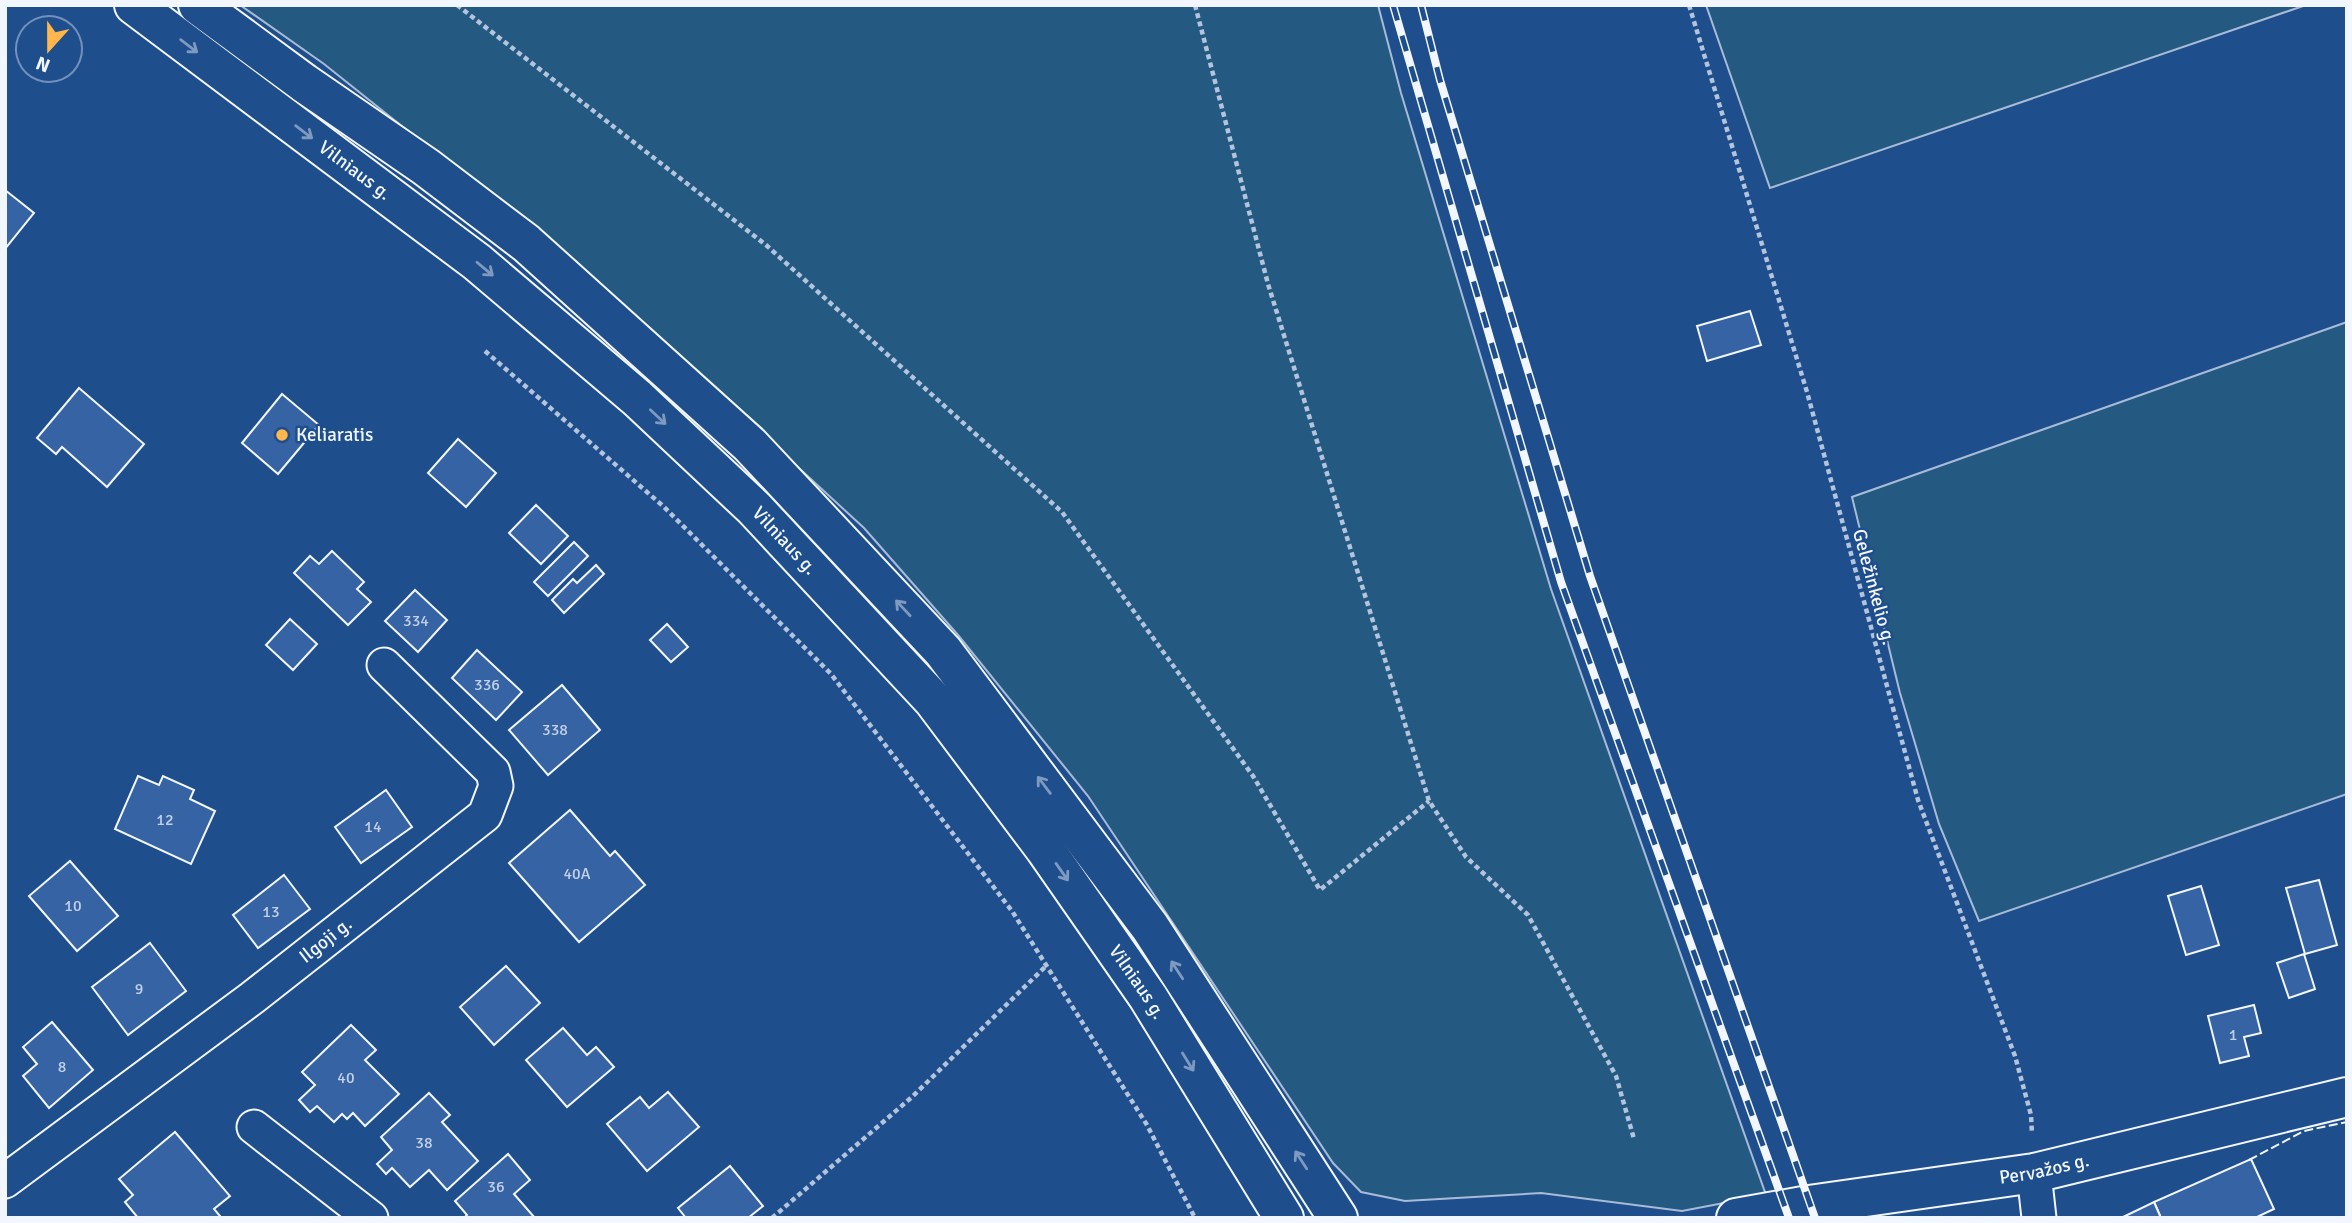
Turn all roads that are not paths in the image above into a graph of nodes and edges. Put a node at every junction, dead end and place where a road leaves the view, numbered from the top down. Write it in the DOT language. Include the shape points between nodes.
graph roads {
  1 [pos="134,5"];
  2 [pos="198,5"];
  3 [pos="384,665"];
  4 [pos="2347,1097"];
  5 [pos="254,1127"];
  6 [pos="2034,1173"];
  7 [pos="5,1181"];
  8 [pos="371,1218"];
  9 [pos="1284,1218"];
  10 [pos="1338,1218"];
  11 [pos="1736,1218"];
  12 [pos="2039,1218"];
  1 -- 9 [label="main road, Vilniaus g., one-way" via="477,262 637,398 754,508 933,700 1045,849 1148,997"];
  10 -- 2 [label="main road, one-way" via="1150,927 943,651 750,445 526,243"];
  3 -- 7 [label="street, Ilgoji g." via="493,772 496,786 485,815 252,998"];
  4 -- 6 [label="main road, Pervažos g."];
  5 -- 8 [label="street"];
  6 -- 11 [label="main road, Pervažos g."];
  6 -- 12 [label="street"];
}
